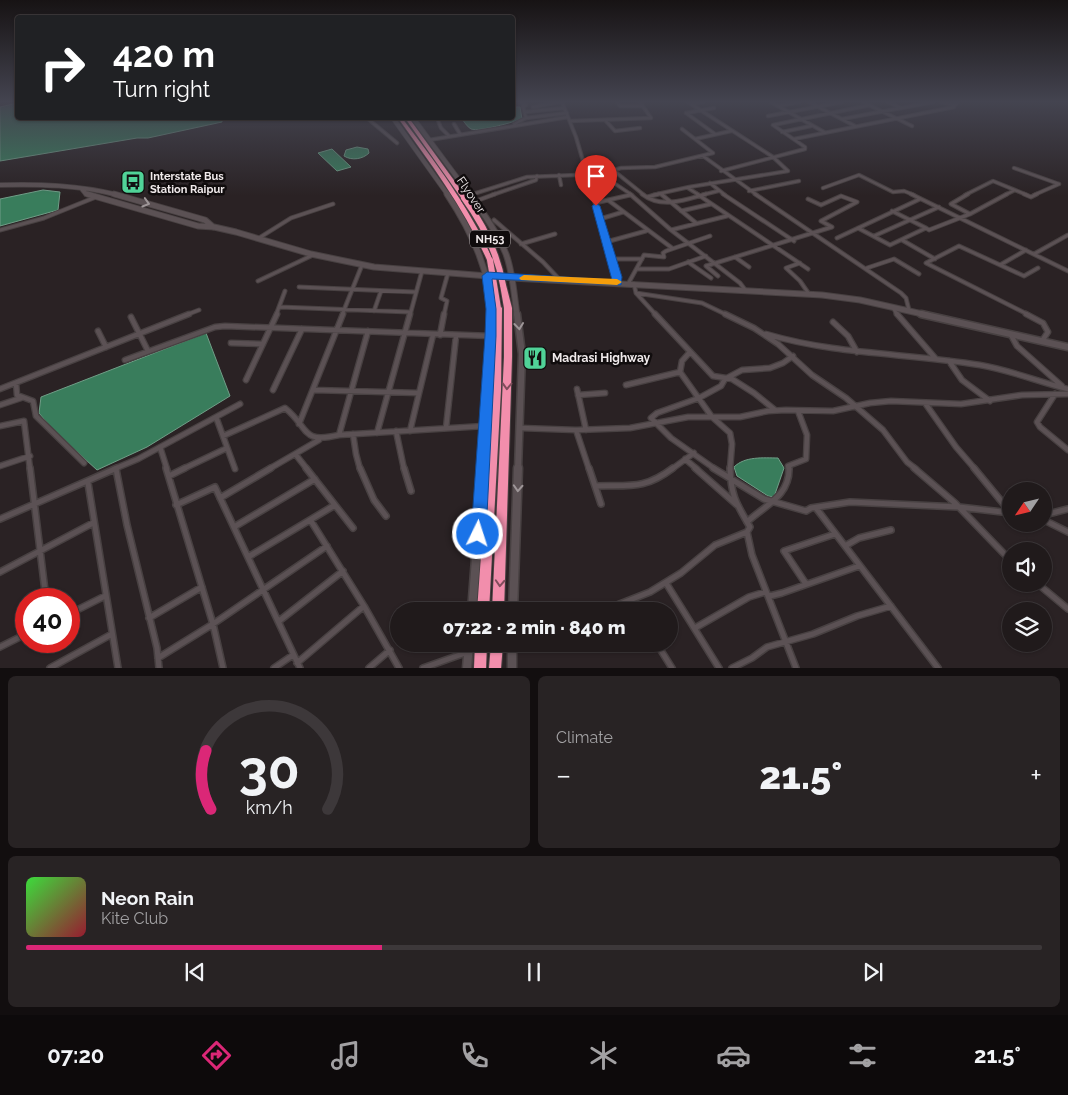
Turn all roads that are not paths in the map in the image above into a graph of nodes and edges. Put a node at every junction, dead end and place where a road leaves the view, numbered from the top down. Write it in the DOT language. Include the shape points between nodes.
graph roads {
  1 [pos="385,133"];
  2 [pos="403,133"];
  3 [pos="411,133"];
  4 [pos="418,133"];
  5 [pos="424,133"];
  6 [pos="446,133"];
  7 [pos="465,133"];
  8 [pos="573,133"];
  9 [pos="687,133"];
  10 [pos="720,133"];
  11 [pos="734,133"];
  12 [pos="784,133"];
  13 [pos="824,133"];
  14 [pos="460,134"];
  15 [pos="716,134"];
  16 [pos="449,136"];
  17 [pos="695,139"];
  18 [pos="794,139"];
  19 [pos="429,140"];
  20 [pos="397,143"];
  21 [pos="702,156"];
  22 [pos="772,157"];
  23 [pos="1014,168"];
  24 [pos="614,170"];
  25 [pos="721,171"];
  26 [pos="586,174"];
  27 [pos="559,175"];
  28 [pos="537,176"];
  29 [pos="735,180"];
  30 [pos="444,181"];
  31 [pos="437,182"];
  32 [pos="799,182"];
  33 [pos="614,183"];
  34 [pos="710,183"];
  35 [pos="457,184"];
  36 [pos="0,185"];
  37 [pos="561,185"];
  38 [pos="688,188"];
  39 [pos="823,188"];
  40 [pos="82,189"];
  41 [pos="96,189"];
  42 [pos="1015,190"];
  43 [pos="718,191"];
  44 [pos="749,192"];
  45 [pos="86,194"];
  46 [pos="661,194"];
  47 [pos="630,195"];
  48 [pos="700,196"];
  49 [pos="96,197"];
  50 [pos="464,197"];
  51 [pos="647,198"];
  52 [pos="920,198"];
  53 [pos="608,200"];
  54 [pos="808,200"];
  55 [pos="476,201"];
  56 [pos="637,201"];
  57 [pos="672,203"];
  58 [pos="333,204"];
  59 [pos="595,204"];
  60 [pos="710,204"];
  61 [pos="939,207"];
  62 [pos="681,211"];
  63 [pos="892,211"];
  64 [pos="623,212"];
  65 [pos="970,214"];
  66 [pos="727,216"];
  67 [pos="959,217"];
  68 [pos="600,219"];
  69 [pos="494,220"];
  70 [pos="908,220"];
  71 [pos="696,223"];
  72 [pos="214,227"];
  73 [pos="858,228"];
  74 [pos="926,228"];
  75 [pos="0,230"];
  76 [pos="646,230"];
  77 [pos="671,230"];
  78 [pos="555,234"];
  79 [pos="814,234"];
  80 [pos="1068,235"];
  81 [pos="710,236"];
  82 [pos="874,236"];
  83 [pos="259,238"];
  84 [pos="837,238"];
  85 [pos="794,240"];
  86 [pos="902,240"];
  87 [pos="606,242"];
  88 [pos="521,244"];
  89 [pos="691,244"];
  90 [pos="774,246"];
  91 [pos="672,248"];
  92 [pos="1026,250"];
  93 [pos="1034,254"];
  94 [pos="313,255"];
  95 [pos="706,256"];
  96 [pos="735,257"];
  97 [pos="612,259"];
  98 [pos="642,259"];
  99 [pos="935,259"];
  100 [pos="688,262"];
  101 [pos="800,263"];
  102 [pos="715,264"];
  103 [pos="362,265"];
  104 [pos="1000,265"];
  105 [pos="749,267"];
  106 [pos="637,268"];
  107 [pos="867,268"];
  108 [pos="1038,268"];
  109 [pos="808,269"];
  110 [pos="422,271"];
  111 [pos="1068,271"];
  112 [pos="448,273"];
  113 [pos="919,274"];
  114 [pos="487,276"];
  115 [pos="718,276"];
  116 [pos="512,278"];
  117 [pos="711,278"];
  118 [pos="558,279"];
  119 [pos="258,281"];
  120 [pos="617,283"];
  121 [pos="628,284"];
  122 [pos="634,284"];
  123 [pos="300,287"];
  124 [pos="352,290"];
  125 [pos="381,291"];
  126 [pos="746,291"];
  127 [pos="285,292"];
  128 [pos="415,292"];
  129 [pos="636,293"];
  130 [pos="810,294"];
  131 [pos="280,307"];
  132 [pos="894,307"];
  133 [pos="199,310"];
  134 [pos="344,310"];
  135 [pos="909,310"];
  136 [pos="374,311"];
  137 [pos="409,312"];
  138 [pos="131,317"];
  139 [pos="833,322"];
  140 [pos="270,328"];
  141 [pos="302,329"];
  142 [pos="336,330"];
  143 [pos="98,331"];
  144 [pos="760,331"];
  145 [pos="368,332"];
  146 [pos="403,333"];
  147 [pos="1010,333"];
  148 [pos="139,334"];
  149 [pos="433,335"];
  150 [pos="440,335"];
  151 [pos="456,336"];
  152 [pos="490,336"];
  153 [pos="1042,341"];
  154 [pos="231,343"];
  155 [pos="263,344"];
  156 [pos="106,346"];
  157 [pos="1068,347"];
  158 [pos="148,351"];
  159 [pos="690,352"];
  160 [pos="856,352"];
  161 [pos="792,356"];
  162 [pos="936,359"];
  163 [pos="125,360"];
  164 [pos="949,361"];
  165 [pos="680,372"];
  166 [pos="725,379"];
  167 [pos="246,380"];
  168 [pos="16,383"];
  169 [pos="626,385"];
  170 [pos="0,389"];
  171 [pos="577,389"];
  172 [pos="1066,389"];
  173 [pos="274,390"];
  174 [pos="314,390"];
  175 [pos="351,391"];
  176 [pos="389,392"];
  177 [pos="420,392"];
  178 [pos="605,393"];
  179 [pos="1055,394"];
  180 [pos="1068,394"];
  181 [pos="578,395"];
  182 [pos="22,398"];
  183 [pos="699,398"];
  184 [pos="990,401"];
  185 [pos="925,403"];
  186 [pos="240,404"];
  187 [pos="0,405"];
  188 [pos="854,408"];
  189 [pos="775,411"];
  190 [pos="798,411"];
  191 [pos="216,417"];
  192 [pos="712,417"];
  193 [pos="299,424"];
  194 [pos="655,424"];
  195 [pos="0,426"];
  196 [pos="484,426"];
  197 [pos="446,428"];
  198 [pos="521,428"];
  199 [pos="410,430"];
  200 [pos="576,430"];
  201 [pos="586,430"];
  202 [pos="396,431"];
  203 [pos="377,433"];
  204 [pos="353,434"];
  205 [pos="339,435"];
  206 [pos="223,436"];
  207 [pos="319,440"];
  208 [pos="160,447"];
  209 [pos="227,448"];
  210 [pos="1068,450"];
  211 [pos="694,454"];
  212 [pos="296,455"];
  213 [pos="30,456"];
  214 [pos="685,460"];
  215 [pos="84,463"];
  216 [pos="0,466"];
  217 [pos="116,469"];
  218 [pos="235,469"];
  219 [pos="170,476"];
  220 [pos="315,479"];
  221 [pos="732,479"];
  222 [pos="88,482"];
  223 [pos="595,486"];
  224 [pos="412,491"];
  225 [pos="220,498"];
  226 [pos="775,502"];
  227 [pos="600,504"];
  228 [pos="34,505"];
  229 [pos="176,505"];
  230 [pos="335,505"];
  231 [pos="737,505"];
  232 [pos="959,507"];
  233 [pos="816,508"];
  234 [pos="1068,509"];
  235 [pos="1052,513"];
  236 [pos="386,516"];
  237 [pos="0,519"];
  238 [pos="311,521"];
  239 [pos="747,522"];
  240 [pos="92,523"];
  241 [pos="1052,524"];
  242 [pos="234,527"];
  243 [pos="352,528"];
  244 [pos="891,530"];
  245 [pos="747,532"];
  246 [pos="1068,532"];
  247 [pos="834,534"];
  248 [pos="327,546"];
  249 [pos="845,546"];
  250 [pos="38,550"];
  251 [pos="1002,552"];
  252 [pos="248,557"];
  253 [pos="859,566"];
  254 [pos="343,571"];
  255 [pos="0,572"];
  256 [pos="666,583"];
  257 [pos="806,584"];
  258 [pos="202,587"];
  259 [pos="44,588"];
  260 [pos="263,590"];
  261 [pos="765,592"];
  262 [pos="1048,592"];
  263 [pos="105,596"];
  264 [pos="630,600"];
  265 [pos="473,602"];
  266 [pos="484,602"];
  267 [pos="498,602"];
  268 [pos="513,602"];
  269 [pos="625,602"];
  270 [pos="364,606"];
  271 [pos="891,606"];
  272 [pos="80,608"];
  273 [pos="1068,609"];
  274 [pos="149,618"];
  275 [pos="279,621"];
  276 [pos="213,624"];
  277 [pos="695,628"];
  278 [pos="112,634"];
  279 [pos="15,640"];
  280 [pos="785,643"];
  281 [pos="0,647"];
  282 [pos="390,650"];
  283 [pos="391,652"];
  284 [pos="460,652"];
  285 [pos="470,652"];
  286 [pos="479,652"];
  287 [pos="496,652"];
  288 [pos="512,652"];
  289 [pos="662,652"];
  290 [pos="294,655"];
  291 [pos="158,658"];
  292 [pos="299,665"];
  293 [pos="476,667"];
  294 [pos="50,668"];
  295 [pos="118,668"];
  296 [pos="159,668"];
  297 [pos="223,668"];
  298 [pos="274,668"];
  299 [pos="369,668"];
  300 [pos="399,668"];
  301 [pos="423,668"];
  302 [pos="495,668"];
  303 [pos="512,668"];
  304 [pos="672,668"];
  305 [pos="719,668"];
  306 [pos="732,668"];
  307 [pos="796,668"];
  308 [pos="938,668"];
  1 -- 20 [label="street"];
  2 -- 31 [label="street"];
  3 -- 30 [label="highway, NH53"];
  4 -- 35 [label="highway, NH53"];
  5 -- 19 [label="street"];
  6 -- 16 [label="street"];
  7 -- 14 [label="street"];
  8 -- 26 [label="street"];
  9 -- 17 [label="street"];
  10 -- 15 [label="street"];
  11 -- 22 [label="street"];
  12 -- 18 [label="street"];
  13 -- 18 [label="street"];
  14 -- 16 [label="street"];
  15 -- 17 [label="street"];
  16 -- 19 [label="street"];
  17 -- 21 [label="street" via="714,152"];
  18 -- 22 [label="street" via="805,149"];
  19 -- 35 [label="street"];
  21 -- 24 [label="street" via="655,167"];
  21 -- 25 [label="street"];
  22 -- 25 [label="street"];
  22 -- 29 [label="street" via="788,171"];
  23 -- 42 [label="street" via="1059,184 1031,197"];
  24 -- 26 [label="street"];
  24 -- 51 [label="street"];
  25 -- 29 [label="street"];
  26 -- 27 [label="street"];
  26 -- 59 [label="street"];
  27 -- 28 [label="street"];
  27 -- 37 [label="street"];
  28 -- 50 [label="street"];
  28 -- 55 [label="street" via="536,180"];
  29 -- 34 [label="street"];
  29 -- 44 [label="street"];
  30 -- 31 [label="highway"];
  30 -- 50 [label="highway, Flyover / NH53"];
  31 -- 114 [label="street" via="470,229"];
  32 -- 44 [label="street"];
  33 -- 47 [label="street"];
  34 -- 38 [label="street"];
  34 -- 43 [label="street"];
  35 -- 50 [label="highway, Flyover / NH53"];
  36 -- 40 [label="street" via="52,184"];
  38 -- 46 [label="street"];
  38 -- 48 [label="street"];
  39 -- 52 [label="street" via="859,175 893,192 904,191"];
  40 -- 41 [label="street"];
  40 -- 45 [label="street"];
  41 -- 45 [label="street"];
  41 -- 72 [label="street, one-way" via="205,220"];
  42 -- 65 [label="street"];
  42 -- 65 [label="street" via="993,181 951,202"];
  43 -- 48 [label="street"];
  43 -- 85 [label="street"];
  44 -- 79 [label="street"];
  45 -- 49 [label="street"];
  46 -- 51 [label="street"];
  46 -- 57 [label="street"];
  47 -- 53 [label="street"];
  47 -- 56 [label="street"];
  48 -- 57 [label="street"];
  48 -- 60 [label="street"];
  49 -- 72 [label="street" via="198,226"];
  49 -- 75 [label="street" via="44,218"];
  50 -- 55 [label="street"];
  50 -- 266 [label="highway, Flyover / NH53, bridge" via="490,260 498,308 497,390"];
  50 -- 267 [label="highway, Flyover / NH53, one-way, bridge" via="488,234 501,269 508,308"];
  51 -- 56 [label="street"];
  51 -- 57 [label="street"];
  52 -- 61 [label="street"];
  52 -- 63 [label="street"];
  53 -- 59 [label="street"];
  53 -- 64 [label="street"];
  54 -- 79 [label="street" via="820,205 841,196 857,202 822,221 832,227"];
  55 -- 116 [label="street" via="506,254"];
  56 -- 77 [label="street"];
  57 -- 62 [label="street"];
  58 -- 83 [label="street" via="291,218"];
  59 -- 68 [label="street"];
  60 -- 62 [label="street"];
  60 -- 66 [label="street"];
  61 -- 67 [label="street"];
  61 -- 70 [label="street"];
  62 -- 71 [label="street"];
  63 -- 70 [label="street"];
  63 -- 73 [label="street"];
  64 -- 68 [label="street"];
  64 -- 76 [label="street"];
  65 -- 67 [label="street"];
  66 -- 71 [label="street"];
  66 -- 90 [label="street"];
  67 -- 74 [label="street" via="929,230"];
  67 -- 92 [label="street"];
  68 -- 87 [label="street"];
  69 -- 88 [label="street"];
  70 -- 74 [label="street"];
  70 -- 82 [label="street"];
  71 -- 77 [label="street"];
  72 -- 83 [label="street"];
  73 -- 82 [label="street"];
  73 -- 84 [label="street"];
  74 -- 86 [label="street"];
  76 -- 87 [label="street"];
  76 -- 91 [label="street"];
  77 -- 89 [label="street"];
  78 -- 88 [label="street"];
  79 -- 85 [label="street"];
  79 -- 107 [label="street"];
  80 -- 93 [label="street"];
  81 -- 89 [label="street"];
  82 -- 86 [label="street" via="890,245"];
  83 -- 94 [label="street"];
  85 -- 90 [label="street"];
  86 -- 99 [label="street"];
  87 -- 97 [label="street"];
  88 -- 118 [label="street"];
  89 -- 91 [label="street"];
  89 -- 95 [label="street"];
  90 -- 96 [label="street"];
  90 -- 101 [label="street"];
  91 -- 98 [label="street" via="663,253 664,257 644,255"];
  92 -- 93 [label="street"];
  92 -- 104 [label="street"];
  93 -- 111 [label="street"];
  94 -- 103 [label="street"];
  94 -- 119 [label="street"];
  95 -- 100 [label="street"];
  95 -- 102 [label="street"];
  96 -- 102 [label="street"];
  96 -- 105 [label="street"];
  97 -- 98 [label="street"];
  97 -- 120 [label="street"];
  98 -- 106 [label="street"];
  99 -- 104 [label="street" via="959,246"];
  99 -- 153 [label="street" via="926,263 1043,323 1048,332"];
  100 -- 106 [label="street" via="665,270"];
  100 -- 117 [label="street"];
  101 -- 109 [label="street"];
  101 -- 130 [label="street" via="786,268"];
  102 -- 115 [label="street" via="706,266"];
  102 -- 126 [label="street"];
  103 -- 110 [label="street"];
  103 -- 124 [label="street"];
  104 -- 108 [label="street" via="1024,276"];
  106 -- 121 [label="street"];
  107 -- 113 [label="street" via="894,260"];
  107 -- 135 [label="street" via="901,293"];
  110 -- 112 [label="street"];
  110 -- 128 [label="street"];
  112 -- 114 [label="street"];
  112 -- 150 [label="street" via="441,298 447,301"];
  114 -- 116 [label="street"];
  114 -- 152 [label="street"];
  116 -- 118 [label="street"];
  116 -- 198 [label="street, one-way" via="522,354"];
  118 -- 120 [label="street"];
  120 -- 121 [label="street"];
  121 -- 122 [label="street"];
  122 -- 126 [label="street"];
  122 -- 129 [label="street"];
  123 -- 124 [label="street"];
  124 -- 125 [label="street"];
  124 -- 134 [label="street"];
  125 -- 128 [label="street"];
  125 -- 136 [label="street"];
  126 -- 130 [label="street"];
  127 -- 131 [label="street"];
  128 -- 137 [label="street"];
  129 -- 144 [label="street" via="702,303"];
  129 -- 159 [label="street"];
  130 -- 132 [label="street"];
  131 -- 134 [label="street"];
  131 -- 140 [label="street"];
  132 -- 135 [label="street"];
  132 -- 162 [label="street" via="906,326"];
  133 -- 148 [label="street"];
  134 -- 136 [label="street"];
  134 -- 142 [label="street"];
  135 -- 147 [label="street"];
  136 -- 137 [label="street"];
  137 -- 146 [label="street"];
  138 -- 148 [label="street"];
  139 -- 160 [label="street" via="848,336"];
  140 -- 141 [label="street"];
  140 -- 155 [label="street"];
  140 -- 158 [label="street" via="215,327"];
  141 -- 142 [label="street"];
  141 -- 173 [label="street"];
  142 -- 145 [label="street"];
  142 -- 174 [label="street"];
  143 -- 156 [label="street"];
  144 -- 160 [label="street" via="802,345"];
  144 -- 161 [label="street"];
  145 -- 146 [label="street"];
  145 -- 175 [label="street"];
  146 -- 149 [label="street"];
  146 -- 176 [label="street"];
  147 -- 153 [label="street"];
  147 -- 172 [label="street" via="1017,346"];
  148 -- 156 [label="street"];
  148 -- 158 [label="street"];
  149 -- 150 [label="street"];
  149 -- 177 [label="street"];
  150 -- 151 [label="street"];
  151 -- 152 [label="street"];
  151 -- 197 [label="street"];
  152 -- 196 [label="street"];
  153 -- 157 [label="street"];
  154 -- 155 [label="street"];
  155 -- 167 [label="street"];
  156 -- 168 [label="street"];
  158 -- 163 [label="street"];
  159 -- 165 [label="street" via="682,361"];
  159 -- 166 [label="street" via="713,376"];
  160 -- 162 [label="street"];
  161 -- 166 [label="street" via="770,368 742,370"];
  161 -- 188 [label="street" via="812,375 846,398"];
  162 -- 164 [label="street"];
  164 -- 172 [label="street" via="1005,370"];
  164 -- 184 [label="street" via="962,380"];
  165 -- 169 [label="street"];
  165 -- 183 [label="street"];
  166 -- 183 [label="street" via="721,386"];
  166 -- 189 [label="street" via="732,379 747,388"];
  168 -- 170 [label="street"];
  168 -- 182 [label="street" via="18,395"];
  171 -- 181 [label="street"];
  174 -- 175 [label="street"];
  174 -- 193 [label="street"];
  175 -- 176 [label="street"];
  175 -- 205 [label="street"];
  176 -- 177 [label="street"];
  176 -- 203 [label="street"];
  177 -- 199 [label="street"];
  178 -- 181 [label="street"];
  179 -- 180 [label="street"];
  179 -- 184 [label="street" via="1022,395"];
  179 -- 210 [label="street" via="1037,422"];
  181 -- 201 [label="street"];
  182 -- 187 [label="street"];
  182 -- 215 [label="street" via="33,401 36,416"];
  183 -- 192 [label="street"];
  183 -- 194 [label="street" via="657,413 651,418"];
  184 -- 185 [label="street"];
  185 -- 188 [label="street" via="891,401"];
  185 -- 232 [label="street" via="956,447 1011,513"];
  186 -- 191 [label="street"];
  188 -- 190 [label="street" via="833,412"];
  188 -- 232 [label="street" via="883,430 914,469"];
  189 -- 190 [label="street"];
  189 -- 192 [label="street"];
  190 -- 226 [label="street" via="808,435 806,459 788,466 790,470 783,492"];
  191 -- 206 [label="street"];
  191 -- 208 [label="street"];
  192 -- 194 [label="street" via="688,417"];
  192 -- 221 [label="street" via="728,430 732,438"];
  193 -- 206 [label="street" via="292,412 285,408"];
  193 -- 207 [label="street" via="306,434"];
  194 -- 201 [label="street"];
  194 -- 211 [label="street"];
  195 -- 213 [label="street" via="24,420"];
  196 -- 197 [label="street"];
  196 -- 265 [label="street"];
  197 -- 199 [label="street"];
  198 -- 200 [label="street"];
  198 -- 268 [label="street, one-way"];
  199 -- 202 [label="street"];
  200 -- 201 [label="street"];
  200 -- 223 [label="street"];
  202 -- 203 [label="street"];
  202 -- 224 [label="street" via="404,473"];
  203 -- 204 [label="street"];
  204 -- 205 [label="street"];
  204 -- 236 [label="street" via="357,458 366,481"];
  205 -- 207 [label="street"];
  206 -- 209 [label="street"];
  207 -- 212 [label="street"];
  208 -- 217 [label="street"];
  208 -- 219 [label="street"];
  209 -- 218 [label="street"];
  209 -- 219 [label="street"];
  211 -- 214 [label="street"];
  211 -- 221 [label="street"];
  212 -- 220 [label="street"];
  212 -- 225 [label="street"];
  213 -- 216 [label="street"];
  213 -- 228 [label="street"];
  214 -- 223 [label="street" via="644,485"];
  214 -- 231 [label="street"];
  217 -- 222 [label="street"];
  217 -- 274 [label="street"];
  219 -- 229 [label="street"];
  220 -- 230 [label="street"];
  220 -- 242 [label="street"];
  221 -- 226 [label="street"];
  221 -- 231 [label="street" via="731,489"];
  222 -- 228 [label="street"];
  222 -- 240 [label="street"];
  223 -- 227 [label="street"];
  225 -- 229 [label="street" via="215,487"];
  225 -- 242 [label="street"];
  226 -- 233 [label="street" via="806,511"];
  226 -- 239 [label="street"];
  228 -- 237 [label="street"];
  228 -- 250 [label="street"];
  229 -- 258 [label="street"];
  230 -- 238 [label="street"];
  230 -- 243 [label="street"];
  231 -- 239 [label="street"];
  232 -- 233 [label="street" via="850,502"];
  232 -- 251 [label="street"];
  233 -- 247 [label="street"];
  234 -- 235 [label="street"];
  238 -- 248 [label="street"];
  238 -- 252 [label="street"];
  239 -- 245 [label="street" via="750,527"];
  240 -- 250 [label="street"];
  240 -- 263 [label="street"];
  241 -- 246 [label="street"];
  242 -- 252 [label="street"];
  244 -- 249 [label="street" via="859,538"];
  245 -- 256 [label="street" via="715,545"];
  245 -- 261 [label="street"];
  247 -- 249 [label="street"];
  247 -- 257 [label="street" via="784,551"];
  248 -- 254 [label="street"];
  248 -- 260 [label="street"];
  249 -- 253 [label="street"];
  250 -- 255 [label="street"];
  250 -- 259 [label="street"];
  252 -- 260 [label="street"];
  253 -- 257 [label="street"];
  253 -- 271 [label="street"];
  254 -- 270 [label="street"];
  254 -- 275 [label="street"];
  256 -- 264 [label="street"];
  256 -- 277 [label="street"];
  257 -- 261 [label="street" via="782,594 770,596"];
  258 -- 274 [label="street"];
  258 -- 276 [label="street"];
  260 -- 275 [label="street"];
  260 -- 276 [label="street"];
  261 -- 277 [label="street" via="749,596"];
  261 -- 280 [label="street"];
  262 -- 273 [label="street"];
  263 -- 272 [label="street"];
  263 -- 278 [label="street"];
  264 -- 269 [label="street"];
  270 -- 282 [label="street"];
  270 -- 292 [label="street"];
  271 -- 280 [label="street"];
  271 -- 308 [label="street"];
  274 -- 291 [label="street"];
  275 -- 290 [label="street"];
  276 -- 291 [label="street"];
  276 -- 297 [label="street"];
  277 -- 305 [label="street"];
  278 -- 294 [label="street"];
  278 -- 295 [label="street"];
  279 -- 281 [label="street"];
  280 -- 306 [label="street" via="767,647"];
  280 -- 307 [label="street"];
  282 -- 299 [label="street"];
  283 -- 300 [label="street"];
  284 -- 301 [label="street"];
  285 -- 293 [label="street"];
  286 -- 293 [label="highway"];
  287 -- 302 [label="highway"];
  288 -- 303 [label="street"];
  289 -- 304 [label="street"];
  290 -- 292 [label="street"];
  290 -- 298 [label="street"];
  291 -- 296 [label="street"];
}
